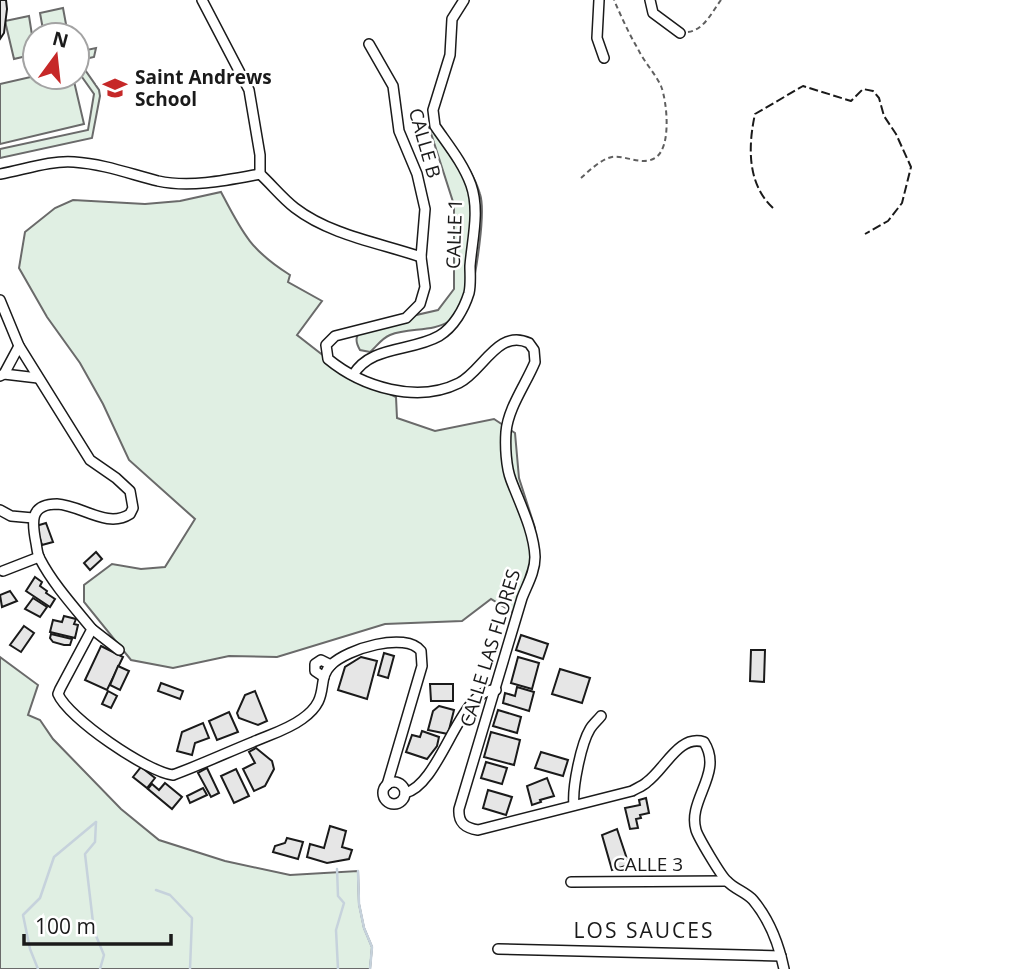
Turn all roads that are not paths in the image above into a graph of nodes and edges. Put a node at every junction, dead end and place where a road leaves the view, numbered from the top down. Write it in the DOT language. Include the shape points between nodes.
graph roads {
  1 [pos="202,0"];
  2 [pos="464,0"];
  3 [pos="599,0"];
  4 [pos="650,0"];
  5 [pos="680,33"];
  6 [pos="369,44"];
  7 [pos="604,58"];
  8 [pos="0,174"];
  9 [pos="260,174"];
  10 [pos="421,257"];
  11 [pos="0,300"];
  12 [pos="19,346"];
  13 [pos="2,375"];
  14 [pos="353,375"];
  15 [pos="38,378"];
  16 [pos="0,510"];
  17 [pos="33,519"];
  18 [pos="39,557"];
  19 [pos="3,571"];
  20 [pos="92,629"];
  21 [pos="119,650"];
  22 [pos="331,665"];
  23 [pos="324,677"];
  24 [pos="496,690"];
  25 [pos="601,716"];
  26 [pos="574,805"];
  27 [pos="571,881"];
  28 [pos="726,881"];
  29 [pos="498,949"];
  30 [pos="781,956"];
  31 [pos="784,969"];
  1 -- 9 [label="street" via="249,90"];
  2 -- 14 [label="street, CALLE 1" via="452,19 450,55 433,118 474,194 469,291 447,330 419,344 365,360"];
  3 -- 7 [label="street" via="597,38"];
  4 -- 5 [label="street" via="653,13"];
  6 -- 10 [label="street, CALLE B" via="393,86 399,131 417,174 425,209"];
  8 -- 9 [label="street" via="71,161 177,183"];
  9 -- 10 [label="street" via="283,199 310,218"];
  10 -- 14 [label="street, CALLE LAS FLORES" via="425,287 414,311 329,341 328,359"];
  11 -- 12 [label="street"];
  12 -- 13 [label="street"];
  12 -- 15 [label="street"];
  13 -- 15 [label="street"];
  14 -- 24 [label="street, CALLE LAS FLORES" via="408,393 439,389 471,376 486,356 512,341 533,347 535,362 506,430 510,477 535,557"];
  15 -- 17 [label="street" via="90,460 130,491 133,508 124,518 113,519 50,505"];
  16 -- 17 [label="street"];
  17 -- 18 [label="street"];
  18 -- 19 [label="street"];
  18 -- 20 [label="street"];
  20 -- 21 [label="street"];
  20 -- 23 [label="street" via="60,689 60,699 101,737 163,774 191,768 301,720 319,703"];
  22 -- 23 [label="street"];
  22 -- 23 [label="street" via="321,660 315,664 315,671"];
  22 -- 24 [label="street" via="366,647 396,641 411,642 421,651 422,666 396,784 418,786 468,706 484,692"];
  24 -- 26 [label="street, CALLE LAS FLORES" via="459,809 462,823 478,830"];
  25 -- 26 [label="street" via="590,729 581,757"];
  26 -- 28 [label="street, CALLE LAS FLORES" via="632,791 686,742 704,742 710,751 710,769 696,811 696,830"];
  27 -- 28 [label="street, CALLE 3"];
  28 -- 30 [label="street, CALLE LAS FLORES" via="752,899 769,923"];
  29 -- 30 [label="street"];
  30 -- 31 [label="street, CALLE LAS FLORES"];
}
